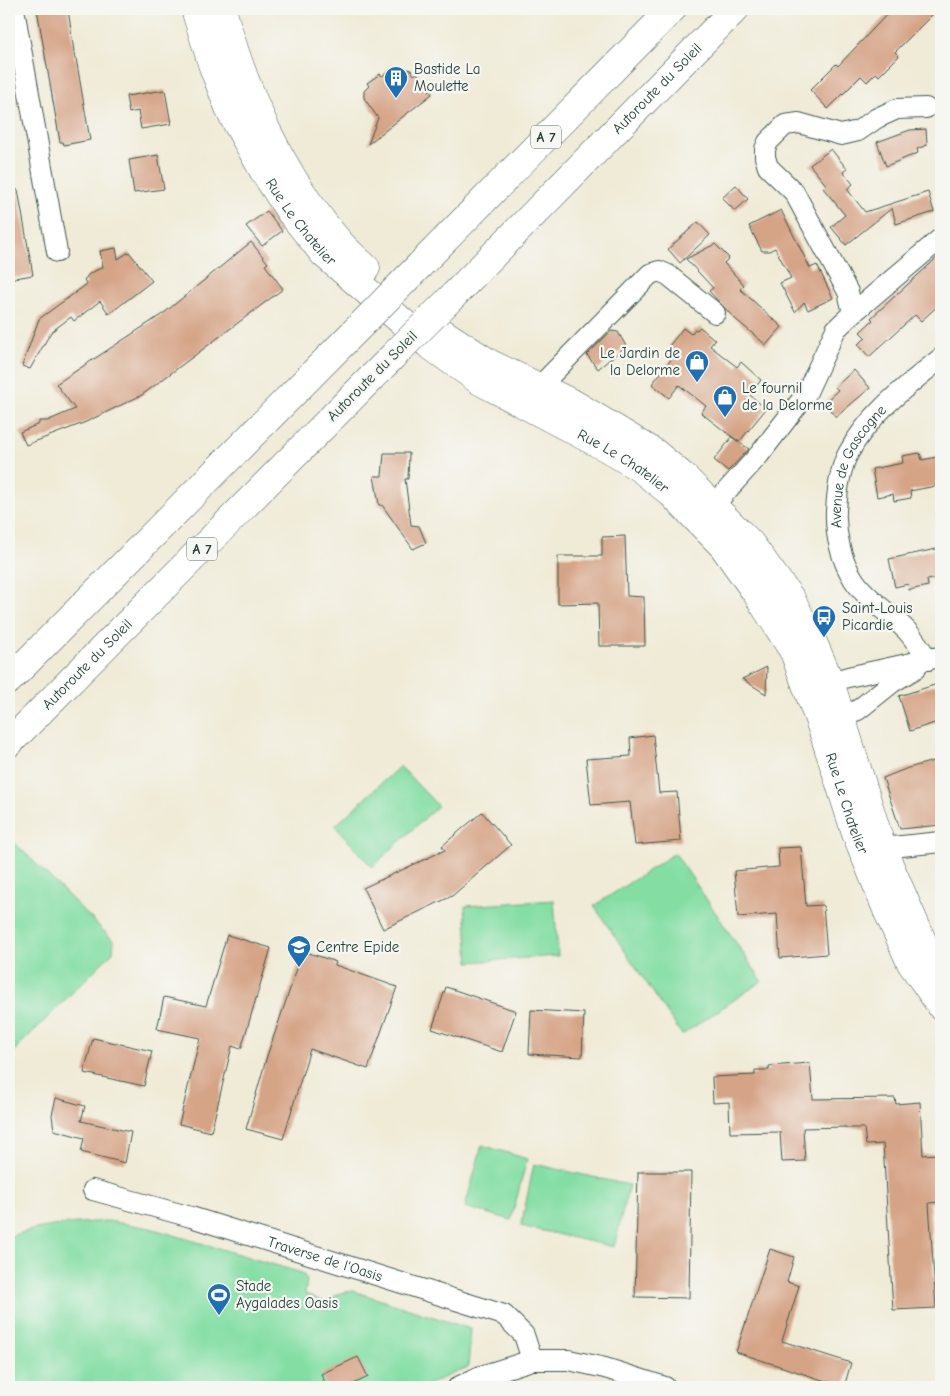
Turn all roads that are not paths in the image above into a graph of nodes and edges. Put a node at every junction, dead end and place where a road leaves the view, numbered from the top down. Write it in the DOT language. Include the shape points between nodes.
graph roads {
  1 [pos="14,9"];
  2 [pos="195,9"];
  3 [pos="222,9"];
  4 [pos="672,9"];
  5 [pos="735,9"];
  6 [pos="926,108"];
  7 [pos="941,238"];
  8 [pos="57,252"];
  9 [pos="715,313"];
  10 [pos="853,313"];
  11 [pos="941,358"];
  12 [pos="539,387"];
  13 [pos="707,513"];
  14 [pos="935,658"];
  15 [pos="9,680"];
  16 [pos="819,685"];
  17 [pos="830,719"];
  18 [pos="9,743"];
  19 [pos="855,832"];
  20 [pos="941,842"];
  21 [pos="882,848"];
  22 [pos="941,984"];
  23 [pos="941,1006"];
  24 [pos="93,1190"];
  25 [pos="532,1360"];
  26 [pos="458,1387"];
  27 [pos="665,1387"];
  1 -- 8 [label="street"];
  2 -- 13 [label="main road, Rue Le Chatelier" via="231,112 291,213 324,254 428,344 480,381 607,448 671,493"];
  3 -- 12 [label="main road, Rue Le Chatelier" via="251,97 280,157 339,242 443,333 489,363"];
  4 -- 15 [label="main road, A 7, bridge"];
  5 -- 18 [label="main road, Autoroute du Soleil / A 7, bridge"];
  6 -- 10 [label="street" via="897,109 858,131 841,135 799,123 785,125 768,142 765,157 768,167 794,192 848,292"];
  7 -- 10 [label="street"];
  9 -- 12 [label="street" via="668,276 659,271 650,274"];
  10 -- 13 [label="street" via="836,329 806,394 759,455"];
  11 -- 14 [label="street, Avenue de Gascogne" via="891,399 862,432 848,454 836,498 835,522 839,546 854,580"];
  12 -- 13 [label="main road, Rue Le Chatelier" via="655,453 685,478"];
  13 -- 16 [label="main road, Rue Le Chatelier" via="750,543 792,599 812,640"];
  14 -- 16 [label="street"];
  14 -- 17 [label="street" via="893,682 858,710"];
  16 -- 17 [label="main road, Rue Le Chatelier"];
  17 -- 19 [label="main road, Rue Le Chatelier"];
  17 -- 21 [label="main road, Rue Le Chatelier" via="857,772"];
  19 -- 21 [label="street"];
  19 -- 23 [label="main road, Rue Le Chatelier" via="911,962"];
  20 -- 21 [label="street"];
  21 -- 22 [label="main road, Rue Le Chatelier"];
  24 -- 25 [label="street, Traverse de l'Oasis" via="191,1217 504,1315 524,1335"];
  25 -- 26 [label="street"];
  25 -- 27 [label="street" via="568,1360"];
}
